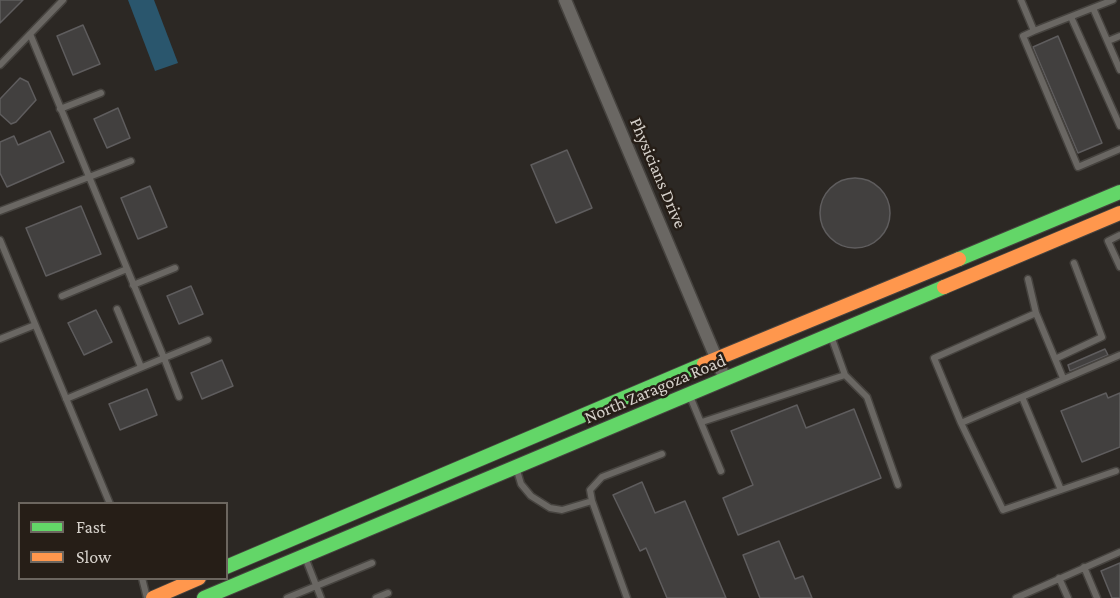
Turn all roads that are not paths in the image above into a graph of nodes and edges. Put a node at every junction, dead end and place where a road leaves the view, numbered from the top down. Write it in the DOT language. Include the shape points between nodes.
graph roads {
  1 [pos="63,0"];
  2 [pos="565,0"];
  3 [pos="1021,0"];
  4 [pos="1113,0"];
  5 [pos="1093,8"];
  6 [pos="1071,17"];
  7 [pos="1034,32"];
  8 [pos="30,34"];
  9 [pos="1120,36"];
  10 [pos="1108,41"];
  11 [pos="0,65"];
  12 [pos="1120,70"];
  13 [pos="101,93"];
  14 [pos="60,109"];
  15 [pos="1120,126"];
  16 [pos="1120,149"];
  17 [pos="131,161"];
  18 [pos="89,177"];
  19 [pos="1120,192"];
  20 [pos="0,211"];
  21 [pos="1120,213"];
  22 [pos="1120,235"];
  23 [pos="0,240"];
  24 [pos="3,256"];
  25 [pos="1074,263"];
  26 [pos="1120,267"];
  27 [pos="175,268"];
  28 [pos="127,269"];
  29 [pos="1028,279"];
  30 [pos="133,285"];
  31 [pos="882,291"];
  32 [pos="62,296"];
  33 [pos="117,309"];
  34 [pos="1036,313"];
  35 [pos="35,325"];
  36 [pos="831,336"];
  37 [pos="0,339"];
  38 [pos="208,340"];
  39 [pos="1120,355"];
  40 [pos="164,358"];
  41 [pos="1055,359"];
  42 [pos="718,360"];
  43 [pos="141,368"];
  44 [pos="845,375"];
  45 [pos="1063,378"];
  46 [pos="725,379"];
  47 [pos="689,394"];
  48 [pos="179,397"];
  49 [pos="1022,397"];
  50 [pos="66,399"];
  51 [pos="702,422"];
  52 [pos="961,423"];
  53 [pos="662,454"];
  54 [pos="516,466"];
  55 [pos="721,471"];
  56 [pos="1116,471"];
  57 [pos="443,475"];
  58 [pos="898,485"];
  59 [pos="1061,490"];
  60 [pos="592,501"];
  61 [pos="109,502"];
  62 [pos="414,509"];
  63 [pos="1120,552"];
  64 [pos="305,556"];
  65 [pos="372,563"];
  66 [pos="228,566"];
  67 [pos="1084,567"];
  68 [pos="1059,578"];
  69 [pos="142,580"];
  70 [pos="197,580"];
  71 [pos="316,586"];
  72 [pos="388,593"];
  73 [pos="147,598"];
  74 [pos="153,598"];
  75 [pos="204,598"];
  76 [pos="287,598"];
  77 [pos="321,598"];
  78 [pos="376,598"];
  79 [pos="627,598"];
  80 [pos="1016,598"];
  81 [pos="1068,598"];
  82 [pos="1097,598"];
  1 -- 8 [label="lane"];
  2 -- 42 [label="street, Physicians Drive"];
  3 -- 7 [label="lane"];
  4 -- 5 [label="lane"];
  5 -- 6 [label="lane"];
  5 -- 10 [label="lane"];
  6 -- 7 [label="lane"];
  6 -- 15 [label="lane"];
  7 -- 16 [label="lane" via="1023,36 1078,167"];
  8 -- 11 [label="lane"];
  8 -- 14 [label="lane"];
  9 -- 10 [label="lane"];
  10 -- 12 [label="lane"];
  13 -- 14 [label="lane"];
  14 -- 18 [label="lane"];
  17 -- 18 [label="lane"];
  18 -- 20 [label="lane"];
  18 -- 28 [label="lane"];
  19 -- 31 [label="main road, North Zaragoza Road"];
  21 -- 36 [label="main road, North Zaragoza Road"];
  22 -- 26 [label="lane" via="1108,241"];
  23 -- 24 [label="lane"];
  24 -- 35 [label="lane"];
  25 -- 41 [label="lane" via="1102,337"];
  27 -- 30 [label="lane"];
  28 -- 30 [label="lane"];
  28 -- 32 [label="lane"];
  29 -- 34 [label="lane"];
  30 -- 40 [label="lane"];
  31 -- 36 [label="main road" via="874,304 833,324"];
  31 -- 42 [label="main road, North Zaragoza Road"];
  33 -- 43 [label="lane"];
  34 -- 41 [label="lane"];
  34 -- 52 [label="lane" via="934,358"];
  35 -- 37 [label="lane"];
  35 -- 50 [label="lane"];
  36 -- 44 [label="lane"];
  36 -- 46 [label="main road, North Zaragoza Road"];
  38 -- 40 [label="lane"];
  39 -- 45 [label="lane"];
  40 -- 43 [label="lane"];
  40 -- 48 [label="lane"];
  41 -- 45 [label="lane"];
  42 -- 46 [label="street, Physicians Drive"];
  42 -- 57 [label="main road, North Zaragoza Road"];
  43 -- 50 [label="lane"];
  44 -- 51 [label="lane"];
  44 -- 58 [label="lane" via="867,397"];
  45 -- 49 [label="lane"];
  46 -- 47 [label="main road, North Zaragoza Road"];
  47 -- 51 [label="lane"];
  47 -- 54 [label="main road, North Zaragoza Road"];
  49 -- 52 [label="lane"];
  49 -- 59 [label="lane"];
  50 -- 61 [label="lane"];
  51 -- 55 [label="lane"];
  52 -- 59 [label="lane" via="1003,510"];
  53 -- 60 [label="lane" via="602,477 590,490"];
  54 -- 60 [label="lane" via="521,484 550,508 562,510"];
  54 -- 62 [label="main road, North Zaragoza Road"];
  56 -- 59 [label="lane"];
  57 -- 62 [label="main road"];
  57 -- 66 [label="main road, North Zaragoza Road"];
  60 -- 79 [label="lane"];
  62 -- 64 [label="main road, North Zaragoza Road"];
  63 -- 67 [label="lane"];
  64 -- 71 [label="lane"];
  64 -- 75 [label="main road, North Zaragoza Road"];
  65 -- 71 [label="lane"];
  67 -- 68 [label="lane"];
  67 -- 82 [label="lane"];
  68 -- 80 [label="lane"];
  68 -- 81 [label="lane"];
  69 -- 73 [label="lane"];
  70 -- 74 [label="main road"];
  71 -- 76 [label="lane"];
  71 -- 77 [label="lane"];
  72 -- 78 [label="lane"];
}
